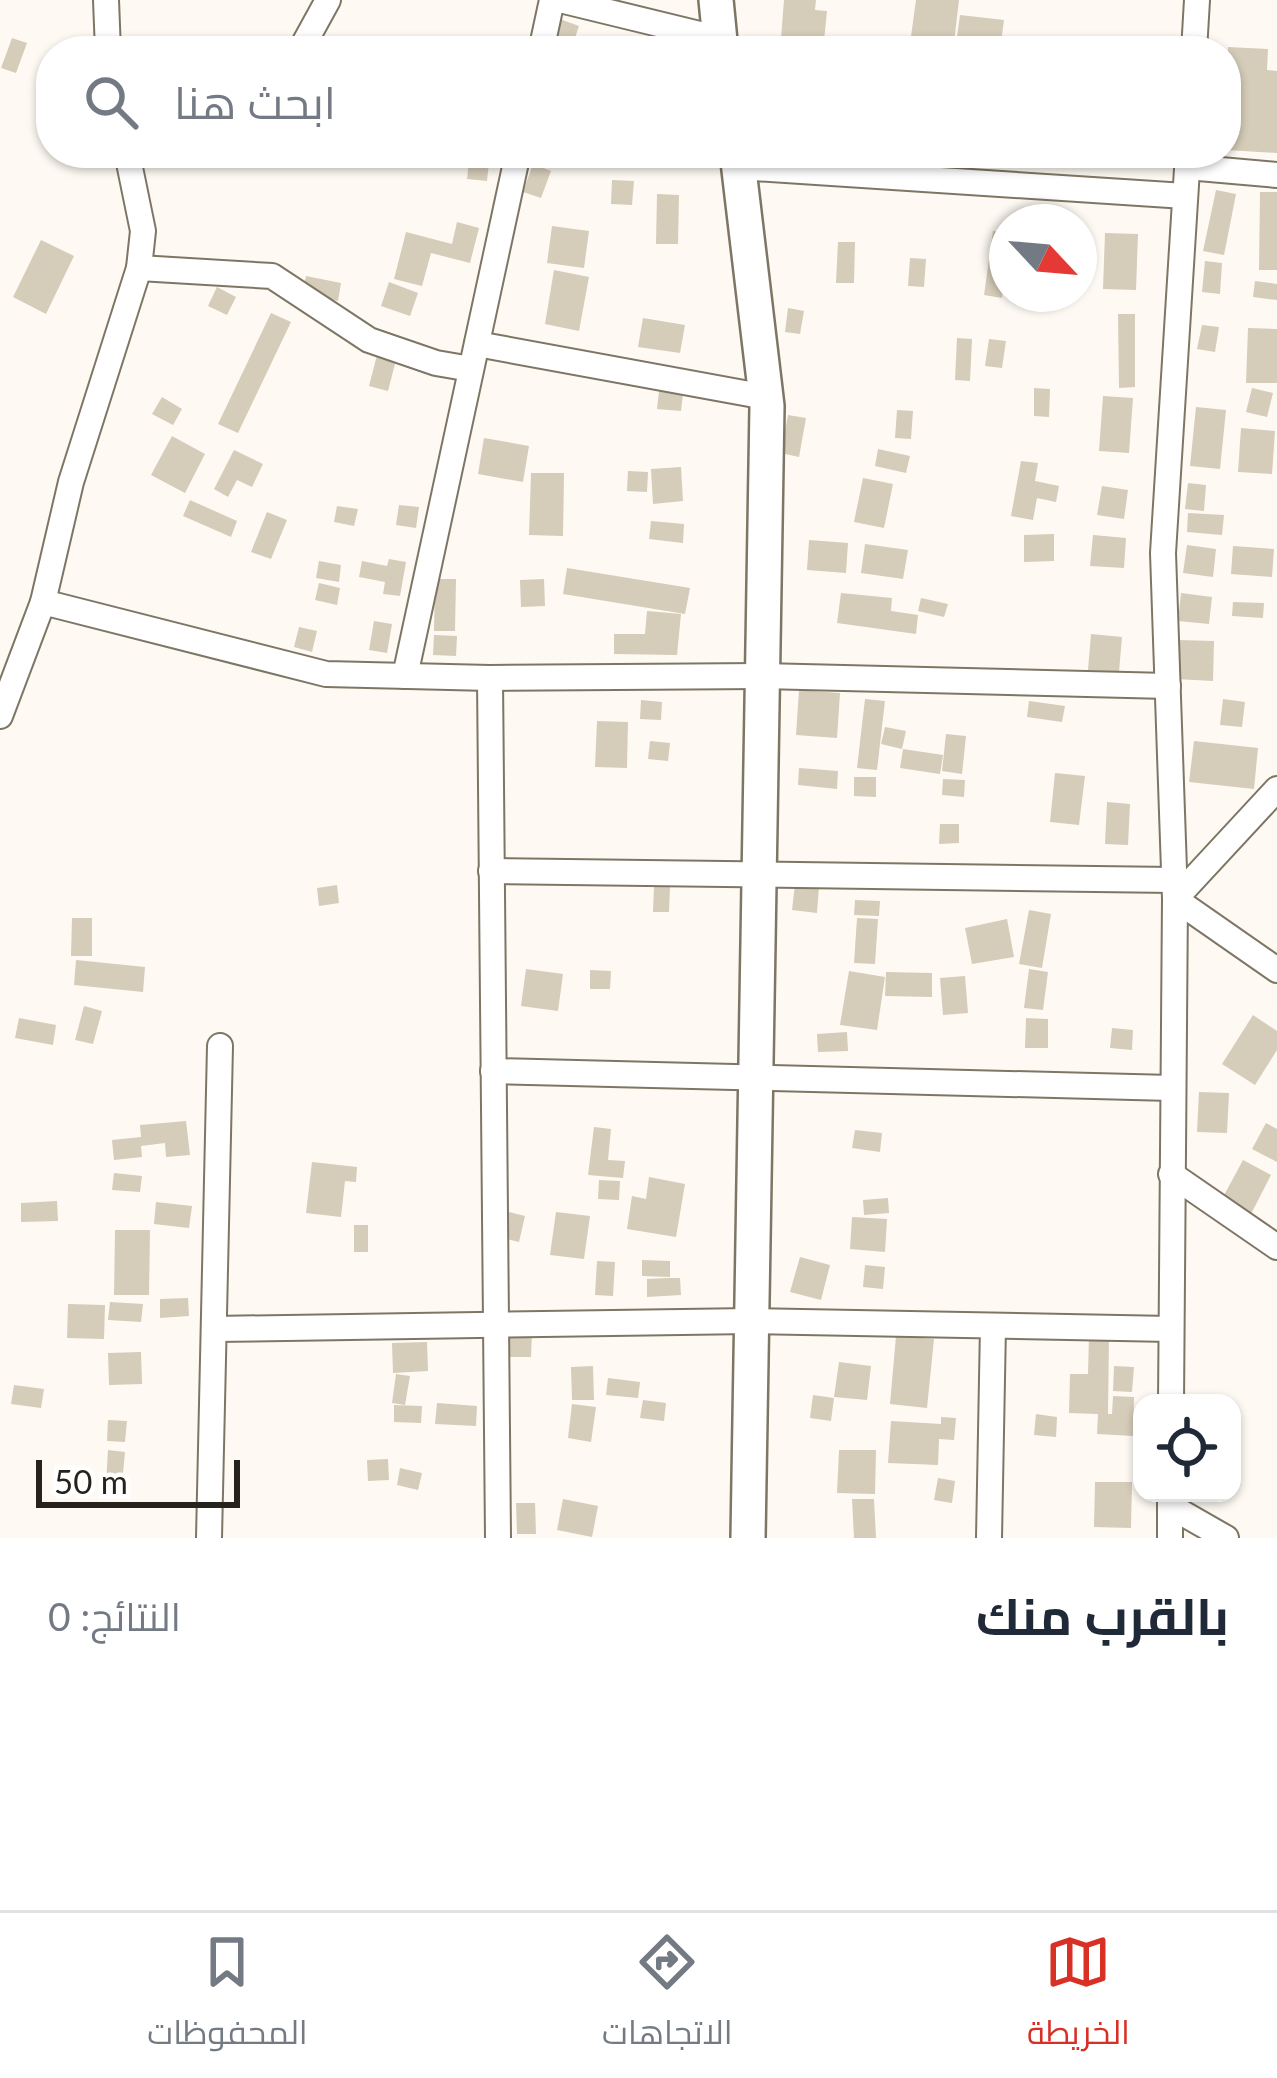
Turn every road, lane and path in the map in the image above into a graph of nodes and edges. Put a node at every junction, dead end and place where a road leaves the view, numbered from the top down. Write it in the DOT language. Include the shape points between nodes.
graph roads {
  1 [pos="106,0"];
  2 [pos="328,0"];
  3 [pos="556,0"];
  4 [pos="716,0"];
  5 [pos="1197,0"];
  6 [pos="107,36"];
  7 [pos="308,36"];
  8 [pos="545,36"];
  9 [pos="688,36"];
  10 [pos="720,36"];
  11 [pos="1195,36"];
  12 [pos="130,168"];
  13 [pos="515,168"];
  14 [pos="739,168"];
  15 [pos="837,168"];
  16 [pos="1187,168"];
  17 [pos="1235,168"];
  18 [pos="1277,175"];
  19 [pos="1185,196"];
  20 [pos="139,268"];
  21 [pos="474,357"];
  22 [pos="766,397"];
  23 [pos="43,602"];
  24 [pos="405,676"];
  25 [pos="761,676"];
  26 [pos="490,678"];
  27 [pos="1168,686"];
  28 [pos="0,716"];
  29 [pos="1277,790"];
  30 [pos="491,871"];
  31 [pos="758,874"];
  32 [pos="1174,890"];
  33 [pos="1277,970"];
  34 [pos="220,1046"];
  35 [pos="493,1071"];
  36 [pos="754,1077"];
  37 [pos="1172,1088"];
  38 [pos="1171,1174"];
  39 [pos="1277,1247"];
  40 [pos="751,1321"];
  41 [pos="496,1325"];
  42 [pos="992,1326"];
  43 [pos="214,1329"];
  44 [pos="1171,1329"];
  45 [pos="1171,1394"];
  46 [pos="1170,1502"];
  47 [pos="1173,1502"];
  48 [pos="209,1538"];
  49 [pos="497,1538"];
  50 [pos="748,1538"];
  51 [pos="989,1538"];
  52 [pos="1170,1538"];
  53 [pos="1226,1538"];
  1 -- 6 [label="street"];
  2 -- 7 [label="street"];
  3 -- 8 [label="street"];
  3 -- 9 [label="street"];
  4 -- 10 [label="street"];
  5 -- 11 [label="street"];
  12 -- 20 [label="street" via="142,231"];
  13 -- 21 [label="street"];
  14 -- 22 [label="street"];
  15 -- 19 [label="street"];
  16 -- 19 [label="street"];
  17 -- 18 [label="street"];
  19 -- 27 [label="street" via="1163,553"];
  20 -- 21 [label="street" via="272,276 369,340 436,363"];
  20 -- 23 [label="street" via="71,482"];
  21 -- 22 [label="street"];
  21 -- 24 [label="street"];
  22 -- 25 [label="street"];
  23 -- 24 [label="street" via="326,674"];
  23 -- 28 [label="street"];
  24 -- 26 [label="street"];
  25 -- 26 [label="street"];
  25 -- 27 [label="street"];
  25 -- 31 [label="street"];
  26 -- 30 [label="street"];
  27 -- 32 [label="street"];
  29 -- 32 [label="street"];
  30 -- 31 [label="street"];
  30 -- 35 [label="street"];
  31 -- 32 [label="street"];
  31 -- 36 [label="street"];
  32 -- 33 [label="street"];
  32 -- 37 [label="street"];
  34 -- 43 [label="street"];
  35 -- 36 [label="street"];
  35 -- 41 [label="street"];
  36 -- 37 [label="street"];
  36 -- 40 [label="street"];
  37 -- 38 [label="street"];
  38 -- 39 [label="street"];
  38 -- 44 [label="street"];
  40 -- 41 [label="street"];
  40 -- 42 [label="street"];
  40 -- 50 [label="street"];
  41 -- 43 [label="street"];
  41 -- 49 [label="street"];
  42 -- 44 [label="street"];
  42 -- 51 [label="street"];
  43 -- 48 [label="street"];
  44 -- 45 [label="street"];
  46 -- 52 [label="street"];
  47 -- 53 [label="street"];
}
